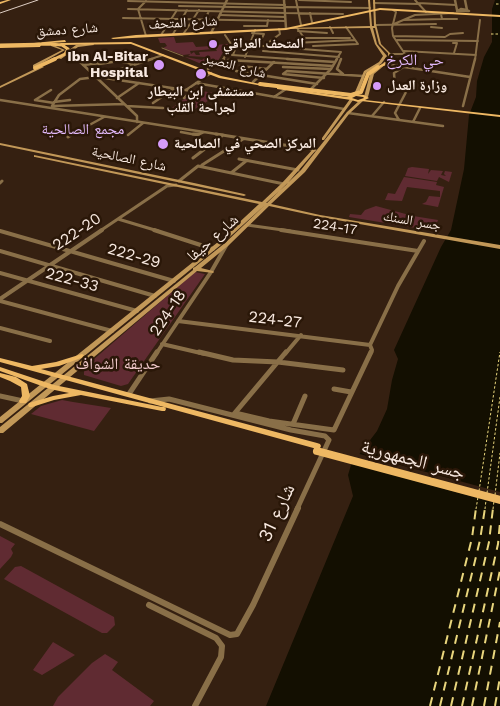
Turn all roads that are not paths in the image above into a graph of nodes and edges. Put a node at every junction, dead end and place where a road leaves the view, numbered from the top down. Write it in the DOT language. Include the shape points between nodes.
graph roads {
  1 [pos="8,0"];
  2 [pos="139,0"];
  3 [pos="333,0"];
  4 [pos="369,0"];
  5 [pos="415,0"];
  6 [pos="455,0"];
  7 [pos="465,0"];
  8 [pos="128,1"];
  9 [pos="136,1"];
  10 [pos="146,1"];
  11 [pos="172,1"];
  12 [pos="210,1"];
  13 [pos="349,1"];
  14 [pos="0,2"];
  15 [pos="154,2"];
  16 [pos="162,2"];
  17 [pos="303,3"];
  18 [pos="419,3"];
  19 [pos="181,4"];
  20 [pos="456,5"];
  21 [pos="201,7"];
  22 [pos="285,7"];
  23 [pos="297,7"];
  24 [pos="373,7"];
  25 [pos="422,7"];
  26 [pos="343,8"];
  27 [pos="392,8"];
  28 [pos="138,9"];
  29 [pos="223,9"];
  30 [pos="318,9"];
  31 [pos="350,9"];
  32 [pos="147,10"];
  33 [pos="156,10"];
  34 [pos="166,10"];
  35 [pos="177,10"];
  36 [pos="188,10"];
  37 [pos="328,10"];
  38 [pos="458,10"];
  39 [pos="209,11"];
  40 [pos="468,11"];
  41 [pos="249,12"];
  42 [pos="426,12"];
  43 [pos="299,13"];
  44 [pos="310,13"];
  45 [pos="453,13"];
  46 [pos="274,14"];
  47 [pos="319,14"];
  48 [pos="329,14"];
  49 [pos="354,14"];
  50 [pos="441,14"];
  51 [pos="472,14"];
  52 [pos="344,15"];
  53 [pos="500,16"];
  54 [pos="285,17"];
  55 [pos="122,18"];
  56 [pos="140,18"];
  57 [pos="149,18"];
  58 [pos="160,18"];
  59 [pos="442,18"];
  60 [pos="171,19"];
  61 [pos="182,19"];
  62 [pos="193,19"];
  63 [pos="205,19"];
  64 [pos="457,19"];
  65 [pos="403,20"];
  66 [pos="480,20"];
  67 [pos="286,21"];
  68 [pos="268,22"];
  69 [pos="312,22"];
  70 [pos="300,25"];
  71 [pos="374,26"];
  72 [pos="393,26"];
  73 [pos="330,27"];
  74 [pos="346,27"];
  75 [pos="287,28"];
  76 [pos="442,28"];
  77 [pos="242,29"];
  78 [pos="279,29"];
  79 [pos="297,30"];
  80 [pos="198,32"];
  81 [pos="212,32"];
  82 [pos="254,32"];
  83 [pos="184,33"];
  84 [pos="462,33"];
  85 [pos="173,34"];
  86 [pos="333,34"];
  87 [pos="161,35"];
  88 [pos="225,35"];
  89 [pos="136,36"];
  90 [pos="146,36"];
  91 [pos="393,36"];
  92 [pos="355,39"];
  93 [pos="117,40"];
  94 [pos="306,40"];
  95 [pos="398,40"];
  96 [pos="478,40"];
  97 [pos="250,41"];
  98 [pos="428,41"];
  99 [pos="451,41"];
  100 [pos="260,42"];
  101 [pos="269,42"];
  102 [pos="293,42"];
  103 [pos="100,43"];
  104 [pos="138,43"];
  105 [pos="328,43"];
  106 [pos="45,44"];
  107 [pos="61,44"];
  108 [pos="132,44"];
  109 [pos="248,44"];
  110 [pos="0,45"];
  111 [pos="54,45"];
  112 [pos="264,45"];
  113 [pos="313,46"];
  114 [pos="66,48"];
  115 [pos="162,48"];
  116 [pos="288,50"];
  117 [pos="316,50"];
  118 [pos="263,51"];
  119 [pos="404,51"];
  120 [pos="72,52"];
  121 [pos="430,52"];
  122 [pos="285,53"];
  123 [pos="454,53"];
  124 [pos="389,54"];
  125 [pos="163,55"];
  126 [pos="246,55"];
  127 [pos="313,55"];
  128 [pos="476,55"];
  129 [pos="183,56"];
  130 [pos="261,56"];
  131 [pos="280,57"];
  132 [pos="340,58"];
  133 [pos="97,60"];
  134 [pos="228,60"];
  135 [pos="242,61"];
  136 [pos="259,62"];
  137 [pos="336,62"];
  138 [pos="387,62"];
  139 [pos="274,63"];
  140 [pos="99,64"];
  141 [pos="134,64"];
  142 [pos="83,66"];
  143 [pos="240,66"];
  144 [pos="333,66"];
  145 [pos="405,66"];
  146 [pos="283,67"];
  147 [pos="208,69"];
  148 [pos="267,69"];
  149 [pos="331,69"];
  150 [pos="236,70"];
  151 [pos="30,72"];
  152 [pos="211,73"];
  153 [pos="327,74"];
  154 [pos="345,74"];
  155 [pos="260,76"];
  156 [pos="363,76"];
  157 [pos="96,77"];
  158 [pos="470,77"];
  159 [pos="324,78"];
  160 [pos="0,82"];
  161 [pos="243,82"];
  162 [pos="253,82"];
  163 [pos="139,83"];
  164 [pos="196,83"];
  165 [pos="317,84"];
  166 [pos="0,87"];
  167 [pos="175,88"];
  168 [pos="286,89"];
  169 [pos="311,89"];
  170 [pos="368,89"];
  171 [pos="51,90"];
  172 [pos="186,90"];
  173 [pos="352,95"];
  174 [pos="274,97"];
  175 [pos="117,98"];
  176 [pos="184,98"];
  177 [pos="364,99"];
  178 [pos="0,100"];
  179 [pos="70,100"];
  180 [pos="54,102"];
  181 [pos="384,102"];
  182 [pos="153,103"];
  183 [pos="400,104"];
  184 [pos="125,105"];
  185 [pos="463,106"];
  186 [pos="50,107"];
  187 [pos="163,108"];
  188 [pos="422,108"];
  189 [pos="346,111"];
  190 [pos="372,116"];
  191 [pos="500,116"];
  192 [pos="104,117"];
  193 [pos="399,120"];
  194 [pos="137,122"];
  195 [pos="413,122"];
  196 [pos="143,123"];
  197 [pos="147,126"];
  198 [pos="164,126"];
  199 [pos="443,126"];
  200 [pos="181,132"];
  201 [pos="204,132"];
  202 [pos="128,135"];
  203 [pos="223,135"];
  204 [pos="68,137"];
  205 [pos="244,138"];
  206 [pos="0,145"];
  207 [pos="314,150"];
  208 [pos="193,158"];
  209 [pos="239,160"];
  210 [pos="246,161"];
  211 [pos="86,162"];
  212 [pos="80,165"];
  213 [pos="202,165"];
  214 [pos="298,170"];
  215 [pos="231,173"];
  216 [pos="177,183"];
  217 [pos="284,184"];
  218 [pos="167,185"];
  219 [pos="268,202"];
  220 [pos="321,215"];
  221 [pos="118,219"];
  222 [pos="247,225"];
  223 [pos="0,231"];
  224 [pos="424,241"];
  225 [pos="227,244"];
  226 [pos="500,246"];
  227 [pos="213,249"];
  228 [pos="0,251"];
  229 [pos="70,251"];
  230 [pos="418,251"];
  231 [pos="49,266"];
  232 [pos="195,270"];
  233 [pos="211,272"];
  234 [pos="0,273"];
  235 [pos="174,280"];
  236 [pos="26,281"];
  237 [pos="155,296"];
  238 [pos="0,300"];
  239 [pos="137,311"];
  240 [pos="178,321"];
  241 [pos="0,328"];
  242 [pos="114,331"];
  243 [pos="301,335"];
  244 [pos="50,341"];
  245 [pos="162,344"];
  246 [pos="370,345"];
  247 [pos="82,356"];
  248 [pos="0,360"];
  249 [pos="278,362"];
  250 [pos="27,368"];
  251 [pos="0,369"];
  252 [pos="343,370"];
  253 [pos="0,375"];
  254 [pos="56,376"];
  255 [pos="64,378"];
  256 [pos="44,384"];
  257 [pos="54,387"];
  258 [pos="334,389"];
  259 [pos="351,392"];
  260 [pos="88,393"];
  261 [pos="129,394"];
  262 [pos="0,396"];
  263 [pos="305,396"];
  264 [pos="23,401"];
  265 [pos="150,401"];
  266 [pos="32,405"];
  267 [pos="163,407"];
  268 [pos="234,415"];
  269 [pos="0,421"];
  270 [pos="292,427"];
  271 [pos="0,431"];
  272 [pos="317,448"];
  273 [pos="500,496"];
  274 [pos="500,500"];
  275 [pos="0,524"];
  276 [pos="149,605"];
  277 [pos="195,706"];
  1 -- 14 [label="main road"];
  2 -- 9 [label="street"];
  3 -- 13 [label="street"];
  4 -- 24 [label="main road"];
  5 -- 18 [label="street"];
  6 -- 20 [label="street"];
  7 -- 40 [label="street"];
  8 -- 9 [label="street"];
  9 -- 10 [label="street"];
  9 -- 28 [label="street" via="128,9"];
  10 -- 15 [label="street"];
  10 -- 28 [label="street"];
  11 -- 12 [label="street"];
  11 -- 16 [label="street"];
  11 -- 19 [label="street"];
  11 -- 34 [label="street"];
  12 -- 21 [label="street"];
  12 -- 29 [label="street"];
  13 -- 17 [label="street"];
  15 -- 16 [label="street"];
  15 -- 32 [label="street"];
  16 -- 33 [label="street"];
  17 -- 23 [label="street"];
  17 -- 23 [label="street"];
  17 -- 23 [label="street"];
  17 -- 26 [label="street"];
  17 -- 26 [label="street"];
  17 -- 30 [label="street"];
  17 -- 44 [label="street"];
  18 -- 20 [label="street"];
  18 -- 24 [label="street"];
  18 -- 25 [label="street"];
  19 -- 21 [label="street"];
  19 -- 21 [label="street"];
  19 -- 35 [label="street"];
  20 -- 38 [label="street"];
  21 -- 29 [label="street"];
  21 -- 36 [label="street"];
  21 -- 39 [label="street"];
  21 -- 62 [label="street"];
  22 -- 23 [label="street"];
  22 -- 23 [label="street"];
  22 -- 41 [label="street"];
  22 -- 41 [label="street"];
  22 -- 41 [label="street"];
  22 -- 43 [label="street"];
  22 -- 54 [label="street"];
  23 -- 43 [label="street"];
  24 -- 27 [label="main road, شارع المتحف"];
  24 -- 31 [label="street"];
  24 -- 49 [label="main road, شارع المتحف"];
  24 -- 71 [label="main road"];
  25 -- 27 [label="street"];
  25 -- 42 [label="street"];
  26 -- 31 [label="street"];
  26 -- 31 [label="street" via="351,5"];
  26 -- 37 [label="street"];
  26 -- 52 [label="street"];
  27 -- 42 [label="main road, شارع المتحف"];
  27 -- 72 [label="street" via="396,12"];
  28 -- 32 [label="street"];
  28 -- 56 [label="street"];
  29 -- 39 [label="street"];
  29 -- 41 [label="street"];
  29 -- 41 [label="street"];
  29 -- 41 [label="street"];
  29 -- 41 [label="street"];
  29 -- 41 [label="street"];
  29 -- 63 [label="street"];
  29 -- 81 [label="street"];
  30 -- 37 [label="street"];
  30 -- 47 [label="street"];
  31 -- 49 [label="street"];
  32 -- 33 [label="street"];
  33 -- 34 [label="street"];
  33 -- 57 [label="street"];
  34 -- 35 [label="street"];
  34 -- 58 [label="street"];
  35 -- 36 [label="street"];
  35 -- 60 [label="street"];
  36 -- 61 [label="street"];
  37 -- 48 [label="street"];
  38 -- 40 [label="street"];
  38 -- 45 [label="street"];
  39 -- 63 [label="street"];
  40 -- 51 [label="street"];
  41 -- 46 [label="street"];
  41 -- 54 [label="street"];
  41 -- 68 [label="street"];
  41 -- 68 [label="street" via="267,26"];
  41 -- 77 [label="street"];
  42 -- 45 [label="main road, شارع المتحف"];
  43 -- 44 [label="street"];
  43 -- 70 [label="street"];
  44 -- 47 [label="street"];
  44 -- 69 [label="street"];
  45 -- 50 [label="street"];
  45 -- 51 [label="main road, شارع المتحف"];
  47 -- 48 [label="street"];
  48 -- 52 [label="street"];
  49 -- 52 [label="main road, شارع المتحف"];
  50 -- 59 [label="street"];
  50 -- 65 [label="street" via="415,15"];
  51 -- 53 [label="main road, شارع المتحف"];
  52 -- 69 [label="main road, شارع المتحف"];
  54 -- 67 [label="street"];
  55 -- 56 [label="street"];
  56 -- 57 [label="street"];
  56 -- 90 [label="street"];
  57 -- 58 [label="street"];
  58 -- 60 [label="street"];
  59 -- 64 [label="street"];
  59 -- 65 [label="street"];
  60 -- 61 [label="street"];
  60 -- 87 [label="street"];
  61 -- 62 [label="street"];
  61 -- 85 [label="street"];
  62 -- 63 [label="street"];
  62 -- 83 [label="street"];
  63 -- 80 [label="street"];
  65 -- 72 [label="street"];
  66 -- 96 [label="street"];
  67 -- 68 [label="street"];
  67 -- 75 [label="street"];
  69 -- 70 [label="main road, شارع المتحف"];
  70 -- 75 [label="main road, شارع المتحف"];
  71 -- 72 [label="street"];
  71 -- 74 [label="main road, شارع المتحف"];
  71 -- 124 [label="main road" via="380,44"];
  71 -- 156 [label="main road" via="376,44 385,56"];
  72 -- 72 [label="street" via="433,22 436,24"];
  72 -- 76 [label="street"];
  72 -- 91 [label="street"];
  73 -- 74 [label="main road, شارع المتحف"];
  73 -- 79 [label="main road, شارع المتحف"];
  73 -- 86 [label="street"];
  74 -- 92 [label="street"];
  75 -- 78 [label="main road, شارع المتحف"];
  75 -- 79 [label="main road, شارع المتحف"];
  75 -- 81 [label="main road, شارع المتحف"];
  78 -- 82 [label="main road, شارع المتحف"];
  78 -- 101 [label="street" via="280,34"];
  79 -- 94 [label="street"];
  79 -- 94 [label="street" via="327,34"];
  80 -- 81 [label="main road, شارع المتحف"];
  80 -- 83 [label="main road, شارع المتحف"];
  81 -- 82 [label="main road, شارع المتحف"];
  81 -- 89 [label="main road, شارع المتحف"];
  82 -- 97 [label="street"];
  82 -- 100 [label="street" via="264,34"];
  83 -- 85 [label="main road, شارع المتحف"];
  84 -- 91 [label="street" via="445,37"];
  85 -- 87 [label="main road, شارع المتحف"];
  87 -- 90 [label="main road, شارع المتحف"];
  88 -- 147 [label="street" via="231,44 222,62"];
  89 -- 90 [label="main road, شارع المتحف"];
  89 -- 93 [label="main road, شارع دمشق"];
  89 -- 104 [label="main road" via="131,40"];
  91 -- 95 [label="street"];
  92 -- 94 [label="street"];
  92 -- 94 [label="street"];
  92 -- 113 [label="street" via="357,45"];
  93 -- 103 [label="main road, شارع دمشق"];
  93 -- 106 [label="main road, شارع دمشق"];
  93 -- 108 [label="main road, شارع النصیر"];
  94 -- 102 [label="street"];
  94 -- 105 [label="street"];
  94 -- 113 [label="street"];
  95 -- 98 [label="street"];
  95 -- 119 [label="street"];
  96 -- 99 [label="street"];
  96 -- 128 [label="street"];
  97 -- 100 [label="street"];
  97 -- 109 [label="street"];
  98 -- 99 [label="street"];
  98 -- 121 [label="street"];
  99 -- 123 [label="street" via="457,43"];
  100 -- 101 [label="street"];
  101 -- 112 [label="street"];
  103 -- 107 [label="main road, شارع دمشق"];
  103 -- 120 [label="main road" via="81,45"];
  104 -- 108 [label="main road"];
  104 -- 147 [label="main road, شارع النصیر"];
  106 -- 110 [label="main road, شارع دمشق"];
  106 -- 111 [label="main road, شارع دمشق"];
  108 -- 125 [label="main road, شارع النصیر"];
  109 -- 112 [label="street"];
  109 -- 126 [label="street"];
  109 -- 126 [label="street" via="237,44 232,55"];
  110 -- 151 [label="main road, bridge" via="49,44 68,49 65,54"];
  111 -- 114 [label="main road"];
  112 -- 116 [label="street" via="284,46"];
  112 -- 118 [label="street"];
  113 -- 117 [label="street"];
  114 -- 120 [label="main road" via="76,46"];
  114 -- 160 [label="main road"];
  115 -- 129 [label="street"];
  116 -- 117 [label="street"];
  116 -- 122 [label="street"];
  117 -- 127 [label="street"];
  117 -- 132 [label="street" via="340,51"];
  118 -- 122 [label="street"];
  118 -- 130 [label="street"];
  119 -- 121 [label="street"];
  119 -- 124 [label="street" via="405,54"];
  120 -- 142 [label="street"];
  120 -- 151 [label="main road"];
  121 -- 123 [label="street"];
  122 -- 127 [label="street"];
  122 -- 131 [label="street"];
  123 -- 128 [label="street"];
  124 -- 138 [label="main road"];
  125 -- 141 [label="street"];
  125 -- 152 [label="main road, شارع النصیر"];
  126 -- 130 [label="street"];
  126 -- 135 [label="street"];
  127 -- 132 [label="street"];
  128 -- 158 [label="street"];
  130 -- 131 [label="street"];
  130 -- 136 [label="street"];
  131 -- 137 [label="street"];
  131 -- 139 [label="street"];
  132 -- 137 [label="street"];
  132 -- 154 [label="street" via="337,69"];
  133 -- 140 [label="street"];
  134 -- 135 [label="street"];
  135 -- 136 [label="street"];
  136 -- 139 [label="street"];
  137 -- 144 [label="street"];
  138 -- 145 [label="street"];
  138 -- 161 [label="main road, bridge" via="368,74 361,92 351,95"];
  138 -- 170 [label="main road" via="372,74"];
  139 -- 144 [label="street"];
  139 -- 148 [label="street"];
  140 -- 141 [label="street" via="122,61"];
  140 -- 142 [label="street"];
  141 -- 157 [label="street"];
  142 -- 157 [label="street"];
  143 -- 148 [label="street"];
  144 -- 149 [label="street"];
  145 -- 158 [label="street"];
  145 -- 183 [label="street" via="394,73 396,87 406,92"];
  146 -- 149 [label="street"];
  147 -- 162 [label="main road, شارع النصیر"];
  148 -- 155 [label="street"];
  149 -- 153 [label="street"];
  150 -- 155 [label="street"];
  151 -- 166 [label="main road"];
  152 -- 161 [label="main road, شارع النصیر"];
  152 -- 164 [label="street"];
  153 -- 154 [label="street"];
  153 -- 159 [label="street"];
  153 -- 159 [label="street" via="287,71 284,74"];
  154 -- 156 [label="street"];
  155 -- 162 [label="street"];
  155 -- 165 [label="street"];
  156 -- 173 [label="main road, شارع حيفا"];
  157 -- 163 [label="street"];
  157 -- 175 [label="street"];
  157 -- 180 [label="street" via="80,79"];
  158 -- 185 [label="street"];
  159 -- 165 [label="street"];
  161 -- 168 [label="main road, شارع النصیر"];
  162 -- 169 [label="main road, شارع النصیر"];
  163 -- 167 [label="street"];
  163 -- 175 [label="street"];
  164 -- 172 [label="street"];
  164 -- 174 [label="street"];
  165 -- 169 [label="street"];
  167 -- 172 [label="street"];
  167 -- 182 [label="street"];
  168 -- 173 [label="main road, شارع النصیر"];
  168 -- 174 [label="street"];
  169 -- 173 [label="main road, شارع النصیر"];
  170 -- 173 [label="main road"];
  170 -- 177 [label="main road"];
  171 -- 180 [label="street" via="35,100"];
  172 -- 176 [label="street" via="192,91"];
  173 -- 177 [label="main road"];
  173 -- 189 [label="main road, شارع حيفا"];
  174 -- 189 [label="street"];
  175 -- 184 [label="street"];
  177 -- 181 [label="main road"];
  177 -- 189 [label="main road, شارع حيفا"];
  178 -- 186 [label="street"];
  179 -- 180 [label="street"];
  180 -- 186 [label="street"];
  181 -- 183 [label="main road"];
  181 -- 190 [label="street"];
  183 -- 188 [label="main road"];
  183 -- 193 [label="street" via="395,113"];
  184 -- 186 [label="street"];
  184 -- 187 [label="street"];
  184 -- 194 [label="street" via="136,116"];
  186 -- 192 [label="street"];
  188 -- 191 [label="main road"];
  188 -- 195 [label="street"];
  189 -- 190 [label="street"];
  189 -- 207 [label="main road, شارع حيفا"];
  189 -- 219 [label="main road, شارع حيفا" via="303,171"];
  190 -- 193 [label="street"];
  192 -- 194 [label="street"];
  192 -- 204 [label="street"];
  193 -- 195 [label="street"];
  194 -- 196 [label="street"];
  195 -- 199 [label="street"];
  196 -- 198 [label="street"];
  196 -- 202 [label="street"];
  197 -- 198 [label="street"];
  198 -- 201 [label="street"];
  200 -- 201 [label="street" via="196,135"];
  201 -- 203 [label="street"];
  203 -- 205 [label="street"];
  203 -- 208 [label="street"];
  205 -- 207 [label="street"];
  205 -- 213 [label="street"];
  206 -- 211 [label="main road, شارع الصالحية"];
  206 -- 212 [label="main road, شارع الصالحية"];
  207 -- 214 [label="main road, شارع حيفا"];
  209 -- 210 [label="street"];
  210 -- 214 [label="street"];
  210 -- 215 [label="street"];
  211 -- 212 [label="main road"];
  211 -- 216 [label="main road, شارع الصالحية"];
  212 -- 218 [label="main road, شارع الصالحية"];
  214 -- 217 [label="main road, شارع حيفا"];
  215 -- 216 [label="street" via="198,166"];
  215 -- 217 [label="street"];
  216 -- 218 [label="main road, شارع الصالحية"];
  216 -- 219 [label="main road, شارع الصالحية"];
  217 -- 219 [label="main road, شارع حيفا"];
  218 -- 221 [label="street, 222-20"];
  219 -- 220 [label="main road, شارع الصالحية"];
  219 -- 222 [label="main road, شارع حيفا"];
  219 -- 227 [label="main road, شارع حيفا"];
  220 -- 226 [label="main road, جسر السنك"];
  221 -- 227 [label="street"];
  221 -- 229 [label="street, 222-20"];
  222 -- 225 [label="main road, شارع حيفا"];
  222 -- 230 [label="street, 224-17"];
  223 -- 229 [label="street, 222-29"];
  224 -- 230 [label="street"];
  225 -- 232 [label="main road, شارع حيفا"];
  225 -- 233 [label="street, 224-18"];
  227 -- 235 [label="main road, شارع حيفا"];
  228 -- 231 [label="street"];
  229 -- 231 [label="street, 222-20"];
  229 -- 235 [label="street, 222-29"];
  230 -- 246 [label="street"];
  231 -- 236 [label="street, 222-20"];
  231 -- 237 [label="street"];
  232 -- 233 [label="main road"];
  232 -- 255 [label="main road, شارع حيفا"];
  233 -- 240 [label="street, 224-18"];
  234 -- 236 [label="street, 222-33"];
  235 -- 237 [label="main road, شارع حيفا"];
  236 -- 238 [label="street, 222-20"];
  236 -- 239 [label="street, 222-33"];
  237 -- 239 [label="main road, شارع حيفا"];
  238 -- 242 [label="street"];
  239 -- 242 [label="main road, شارع حيفا"];
  240 -- 243 [label="street, 224-27"];
  240 -- 245 [label="street, 224-18"];
  241 -- 244 [label="street"];
  242 -- 247 [label="main road, شارع حيفا"];
  243 -- 246 [label="street, 224-27"];
  243 -- 249 [label="street"];
  245 -- 249 [label="street" via="233,360"];
  245 -- 261 [label="street, 224-18"];
  246 -- 259 [label="street" via="372,350"];
  247 -- 250 [label="main road"];
  247 -- 254 [label="main road, شارع حيفا"];
  248 -- 250 [label="main road"];
  249 -- 252 [label="street"];
  249 -- 268 [label="street"];
  250 -- 254 [label="main road"];
  251 -- 256 [label="main road"];
  253 -- 264 [label="main road" via="24,386 26,396"];
  254 -- 255 [label="main road"];
  254 -- 256 [label="main road, شارع حيفا"];
  255 -- 257 [label="main road, شارع حيفا"];
  255 -- 261 [label="main road"];
  256 -- 257 [label="main road"];
  256 -- 264 [label="main road, شارع حيفا"];
  257 -- 260 [label="main road"];
  257 -- 266 [label="main road, شارع حيفا"];
  258 -- 259 [label="street"];
  259 -- 270 [label="street" via="335,429"];
  260 -- 266 [label="main road" via="61,396"];
  260 -- 267 [label="main road"];
  261 -- 265 [label="main road"];
  262 -- 264 [label="street"];
  263 -- 270 [label="street"];
  264 -- 266 [label="street"];
  264 -- 269 [label="main road, شارع حيفا"];
  265 -- 267 [label="main road"];
  265 -- 268 [label="street" via="169,399"];
  266 -- 271 [label="main road, شارع حيفا"];
  267 -- 272 [label="main road, جسر الجمهورية"];
  268 -- 270 [label="street"];
  270 -- 275 [label="street, شارع 31" via="325,436 329,441 253,605 235,635 212,627"];
  272 -- 273 [label="main road, جسر الجمهورية"];
  272 -- 274 [label="main road, جسر الجمهورية, bridge"];
  276 -- 277 [label="street" via="216,638 222,646 221,656"];
}
